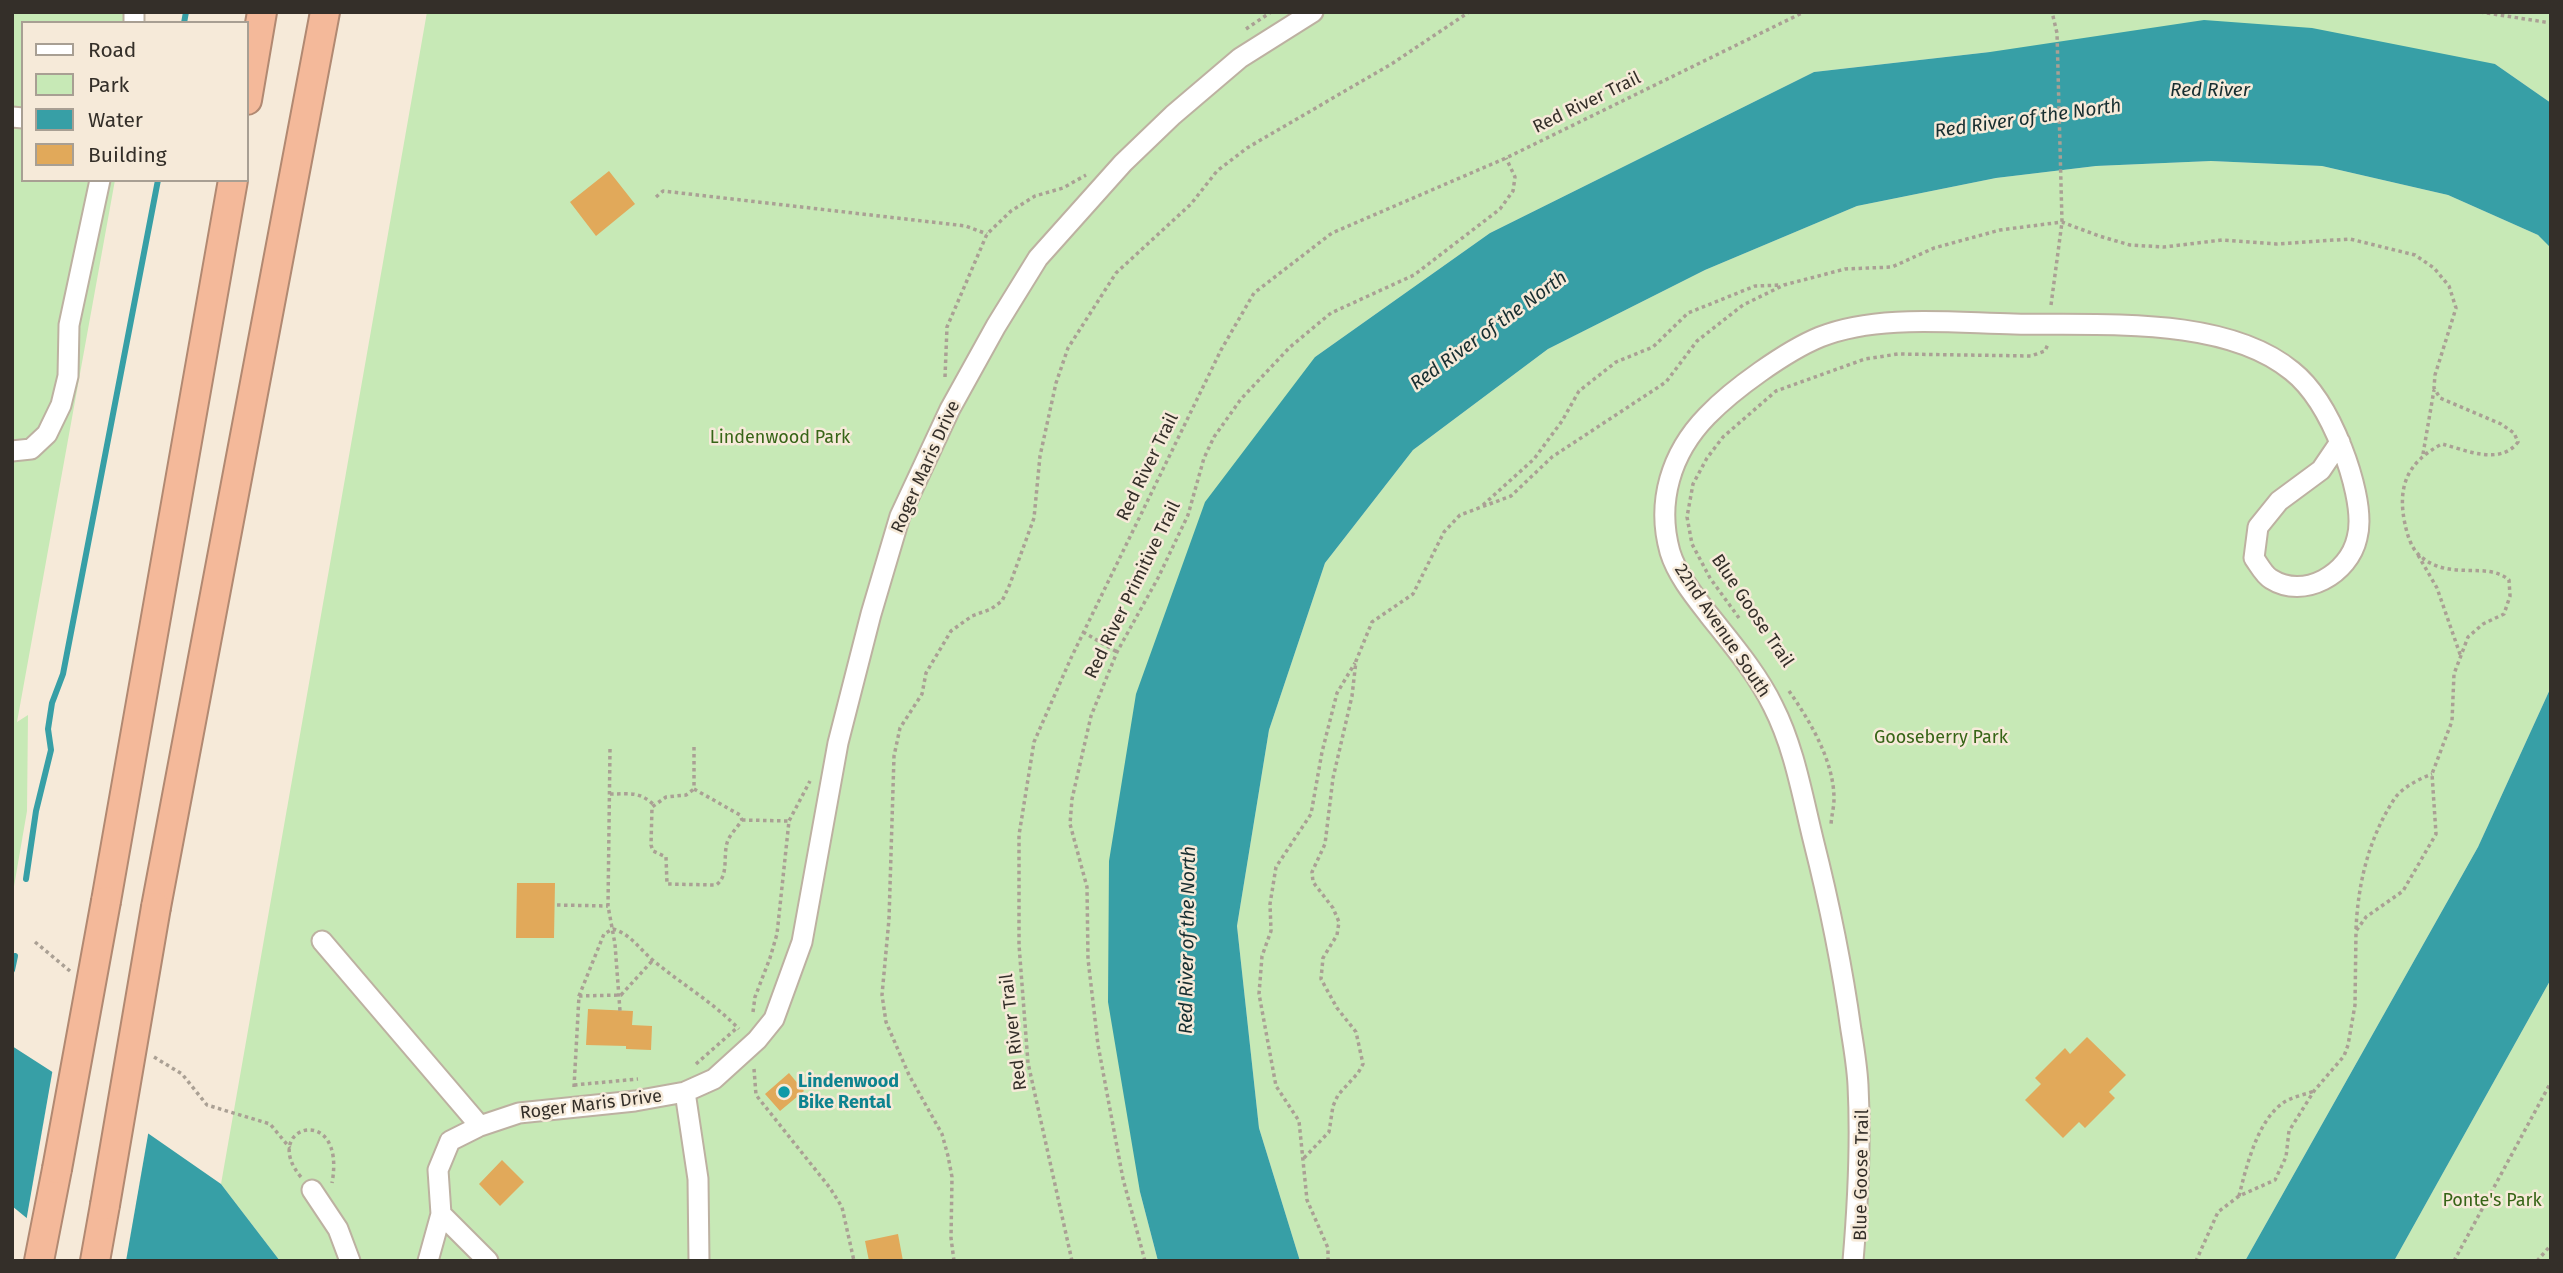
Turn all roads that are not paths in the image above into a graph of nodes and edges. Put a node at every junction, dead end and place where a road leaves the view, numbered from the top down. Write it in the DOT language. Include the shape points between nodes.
graph roads {
  1 [pos="262,12"];
  2 [pos="325,12"];
  3 [pos="1312,12"];
  4 [pos="248,94"];
  5 [pos="100,182"];
  6 [pos="233,182"];
  7 [pos="2340,442"];
  8 [pos="12,451"];
  9 [pos="323,941"];
  10 [pos="685,1092"];
  11 [pos="480,1126"];
  12 [pos="312,1190"];
  13 [pos="441,1214"];
  14 [pos="39,1261"];
  15 [pos="95,1261"];
  16 [pos="350,1261"];
  17 [pos="428,1261"];
  18 [pos="488,1261"];
  19 [pos="699,1261"];
  20 [pos="1853,1261"];
  1 -- 4 [label="highway"];
  2 -- 15 [label="highway, bridge" via="156,907"];
  3 -- 10 [label="street, Roger Maris Drive" via="1240,58 1123,163 1038,258 996,326 950,409 900,516 838,743 802,942 774,1019 714,1079"];
  5 -- 8 [label="street" via="69,326 68,376 61,405 47,433 31,449"];
  6 -- 14 [label="highway, bridge"];
  7 -- 7 [label="street, 22nd Avenue South" via="2321,470 2279,501 2258,527 2254,558 2268,578 2292,588 2319,584 2343,566 2357,538 2357,506"];
  7 -- 20 [label="street, 22nd Avenue South" via="2321,403 2293,371 2258,350 2213,334 2137,326 1902,322 1822,336 1770,365 1707,416 1682,448 1668,479 1665,516 1671,555 1691,592 1745,661 1773,706 1792,755 1826,889 1858,1082"];
  9 -- 11 [label="street"];
  10 -- 11 [label="street, Roger Maris Drive" via="519,1112"];
  10 -- 19 [label="street, Roger Maris Drive" via="698,1179"];
  11 -- 13 [label="street, Roger Maris Drive" via="450,1141 438,1170"];
  12 -- 16 [label="street" via="338,1229"];
  13 -- 17 [label="street, Roger Maris Drive"];
  13 -- 18 [label="street"];
}
